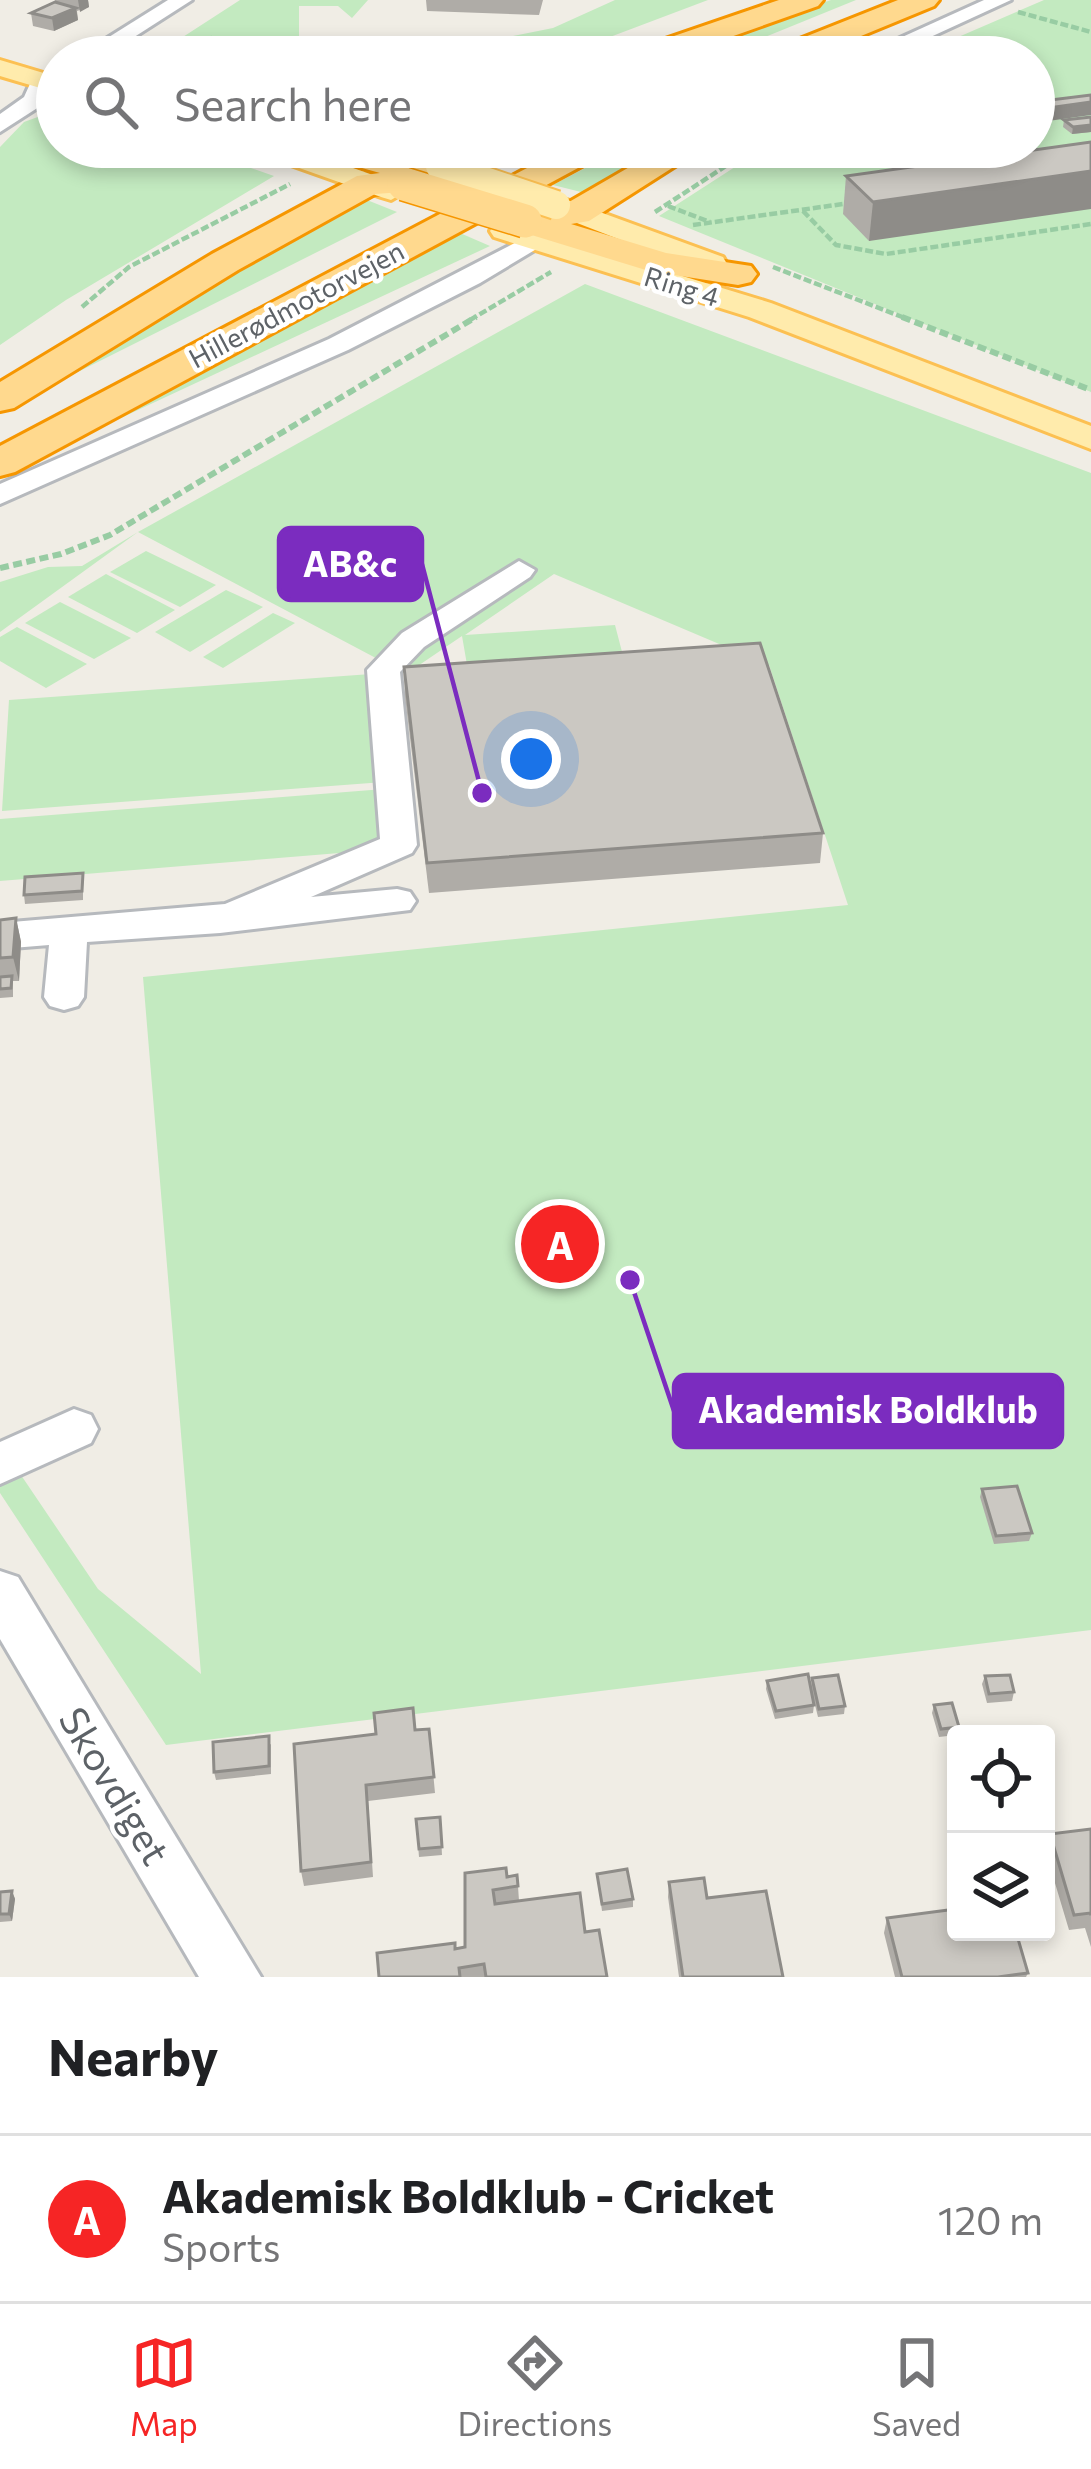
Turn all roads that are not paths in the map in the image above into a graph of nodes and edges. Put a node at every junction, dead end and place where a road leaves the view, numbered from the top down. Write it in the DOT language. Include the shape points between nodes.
graph roads {
  1 [pos="182,0"];
  2 [pos="808,0"];
  3 [pos="869,0"];
  4 [pos="924,0"];
  5 [pos="966,0"];
  6 [pos="1001,0"];
  7 [pos="778,5"];
  8 [pos="123,36"];
  9 [pos="698,36"];
  10 [pos="782,36"];
  11 [pos="835,36"];
  12 [pos="891,36"];
  13 [pos="918,36"];
  14 [pos="0,52"];
  15 [pos="0,68"];
  16 [pos="36,68"];
  17 [pos="36,73"];
  18 [pos="36,82"];
  19 [pos="0,95"];
  20 [pos="36,97"];
  21 [pos="2,120"];
  22 [pos="498,168"];
  23 [pos="553,168"];
  24 [pos="647,168"];
  25 [pos="406,169"];
  26 [pos="541,222"];
  27 [pos="747,267"];
  28 [pos="0,399"];
  29 [pos="1091,412"];
  30 [pos="0,426"];
  31 [pos="1091,439"];
  32 [pos="104,442"];
  33 [pos="0,463"];
  34 [pos="0,485"];
  35 [pos="0,495"];
  36 [pos="519,570"];
  37 [pos="397,902"];
  38 [pos="220,921"];
  39 [pos="69,931"];
  40 [pos="0,936"];
  41 [pos="64,997"];
  42 [pos="74,1429"];
  43 [pos="0,1464"];
  44 [pos="0,1592"];
  45 [pos="232,1977"];
  1 -- 8 [label="street"];
  2 -- 7 [label="highway"];
  3 -- 10 [label="highway"];
  4 -- 11 [label="highway"];
  5 -- 12 [label="highway"];
  6 -- 13 [label="street"];
  7 -- 9 [label="highway"];
  14 -- 16 [label="main road"];
  15 -- 17 [label="main road"];
  18 -- 19 [label="street"];
  20 -- 21 [label="street"];
  22 -- 30 [label="highway, Hillerødmotorvejen"];
  23 -- 33 [label="highway, Hillerødmotorvejen"];
  24 -- 26 [label="highway"];
  25 -- 26 [label="highway, bridge"];
  25 -- 28 [label="highway" via="225,262"];
  26 -- 27 [label="highway" via="662,263"];
  26 -- 31 [label="main road, Ring 4"];
  26 -- 32 [label="street" via="378,323"];
  27 -- 29 [label="main road, Ring 4"];
  32 -- 34 [label="highway"];
  32 -- 35 [label="street"];
  36 -- 38 [label="street" via="413,640 383,670 399,845"];
  37 -- 38 [label="street"];
  38 -- 39 [label="street"];
  39 -- 40 [label="street"];
  39 -- 41 [label="street"];
  42 -- 43 [label="street"];
  44 -- 45 [label="street, Skovdiget"];
}
